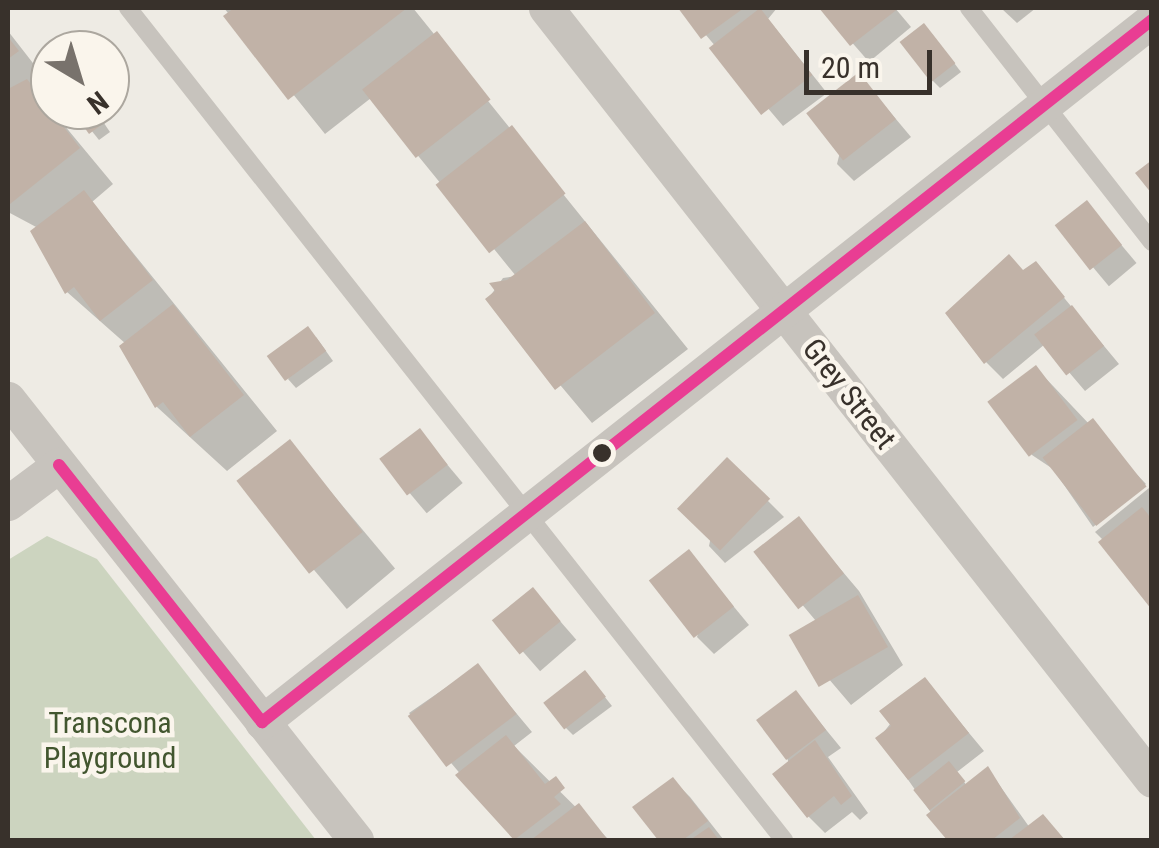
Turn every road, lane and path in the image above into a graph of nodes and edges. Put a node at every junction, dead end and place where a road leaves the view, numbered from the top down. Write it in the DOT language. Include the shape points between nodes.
graph roads {
  1 [pos="128,8"];
  2 [pos="546,8"];
  3 [pos="969,8"];
  4 [pos="1152,20"];
  5 [pos="1044,104"];
  6 [pos="1152,242"];
  7 [pos="781,307"];
  8 [pos="8,398"];
  9 [pos="59,465"];
  10 [pos="8,504"];
  11 [pos="529,518"];
  12 [pos="262,722"];
  13 [pos="1152,780"];
  14 [pos="356,840"];
  15 [pos="784,840"];
  1 -- 11 [label="lane"];
  2 -- 7 [label="street, Grey Street"];
  3 -- 5 [label="lane"];
  4 -- 5 [label="street"];
  5 -- 6 [label="lane"];
  5 -- 7 [label="street"];
  7 -- 11 [label="street"];
  7 -- 13 [label="street, Grey Street"];
  8 -- 9 [label="street"];
  9 -- 10 [label="street"];
  9 -- 12 [label="street"];
  11 -- 12 [label="street"];
  11 -- 15 [label="lane"];
  12 -- 14 [label="street"];
}
